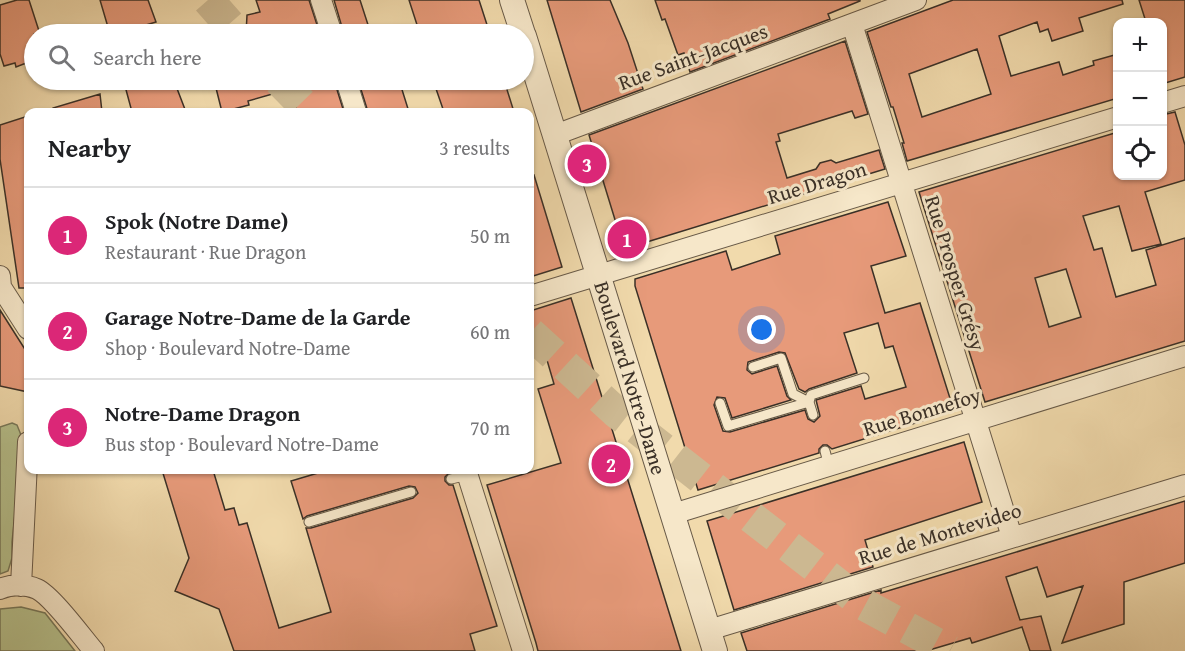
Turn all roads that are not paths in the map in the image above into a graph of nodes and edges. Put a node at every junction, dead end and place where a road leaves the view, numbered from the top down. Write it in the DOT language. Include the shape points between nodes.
graph roads {
  1 [pos="321,0"];
  2 [pos="512,0"];
  3 [pos="916,0"];
  4 [pos="329,24"];
  5 [pos="520,24"];
  6 [pos="852,24"];
  7 [pos="534,69"];
  8 [pos="349,90"];
  9 [pos="1185,96"];
  10 [pos="1167,101"];
  11 [pos="355,108"];
  12 [pos="1113,119"];
  13 [pos="555,135"];
  14 [pos="901,183"];
  15 [pos="598,275"];
  16 [pos="0,276"];
  17 [pos="534,295"];
  18 [pos="24,323"];
  19 [pos="1185,356"];
  20 [pos="753,367"];
  21 [pos="864,378"];
  22 [pos="720,402"];
  23 [pos="809,402"];
  24 [pos="813,415"];
  25 [pos="975,421"];
  26 [pos="26,474"];
  27 [pos="462,475"];
  28 [pos="1185,484"];
  29 [pos="411,492"];
  30 [pos="673,514"];
  31 [pos="309,522"];
  32 [pos="1012,537"];
  33 [pos="21,586"];
  34 [pos="0,589"];
  35 [pos="712,640"];
  36 [pos="94,651"];
  37 [pos="523,651"];
  1 -- 4 [label="street"];
  2 -- 5 [label="street, Boulevard Notre-Dame"];
  3 -- 6 [label="street, Rue Saint-Jacques"];
  6 -- 13 [label="street, Rue Saint-Jacques"];
  6 -- 14 [label="street, Rue Prosper Grésy"];
  7 -- 13 [label="street, Boulevard Notre-Dame"];
  8 -- 11 [label="street"];
  9 -- 10 [label="street"];
  12 -- 14 [label="street, Rue Dragon"];
  13 -- 15 [label="street, Boulevard Notre-Dame"];
  14 -- 15 [label="street, Rue Dragon"];
  14 -- 25 [label="street, Rue Prosper Grésy"];
  15 -- 17 [label="street, Rue Dragon"];
  15 -- 30 [label="street, Boulevard Notre-Dame"];
  16 -- 18 [label="street" via="1,286"];
  19 -- 25 [label="street, Rue Bonnefoy"];
  20 -- 23 [label="lane" via="781,358 793,394"];
  21 -- 23 [label="lane" via="811,395"];
  22 -- 23 [label="lane" via="728,426"];
  23 -- 24 [label="lane"];
  25 -- 30 [label="street, Rue Bonnefoy" via="827,459"];
  25 -- 32 [label="street, Rue Prosper Grésy"];
  26 -- 33 [label="street"];
  27 -- 37 [label="street"];
  28 -- 32 [label="street, Rue de Montevideo"];
  29 -- 31 [label="lane"];
  30 -- 35 [label="street, Boulevard Notre-Dame"];
  32 -- 35 [label="street, Rue de Montevideo"];
  33 -- 34 [label="street"];
  33 -- 36 [label="street" via="47,596"];
}
